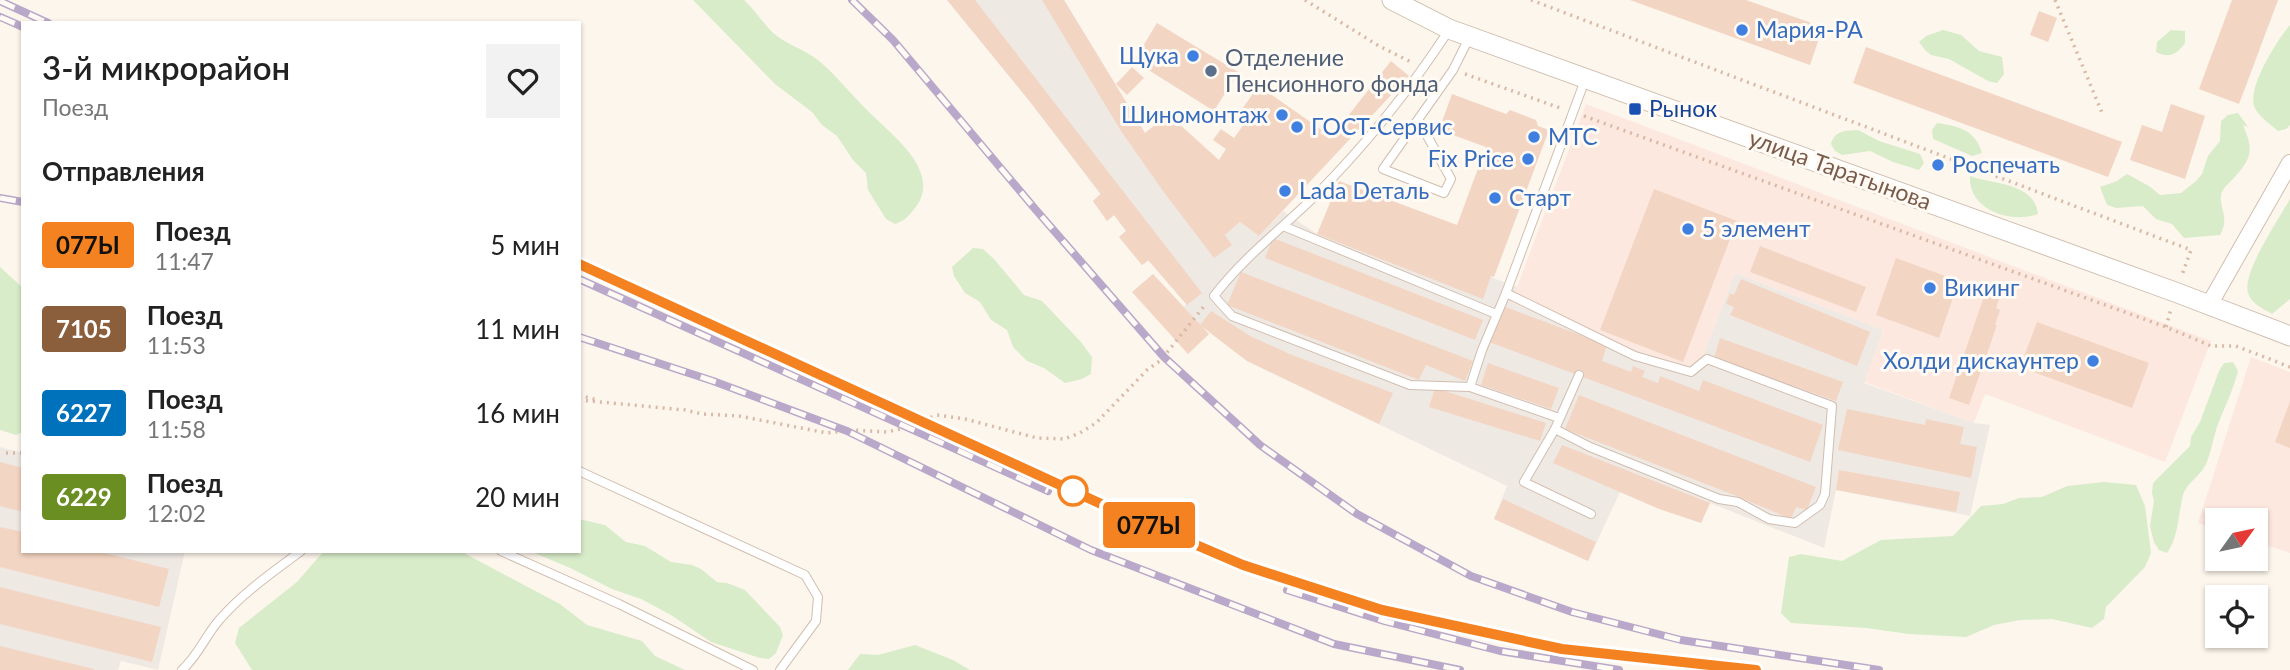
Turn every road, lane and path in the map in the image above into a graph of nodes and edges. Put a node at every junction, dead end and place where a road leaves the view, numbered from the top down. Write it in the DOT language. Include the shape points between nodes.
graph roads {
  1 [pos="1306,0"];
  2 [pos="1392,0"];
  3 [pos="1531,0"];
  4 [pos="2055,0"];
  5 [pos="1449,29"];
  6 [pos="1470,35"];
  7 [pos="1424,68"];
  8 [pos="1453,69"];
  9 [pos="1586,77"];
  10 [pos="1573,112"];
  11 [pos="2104,115"];
  12 [pos="1419,121"];
  13 [pos="2290,163"];
  14 [pos="1283,226"];
  15 [pos="2175,292"];
  16 [pos="1506,293"];
  17 [pos="1214,296"];
  18 [pos="2209,305"];
  19 [pos="1496,314"];
  20 [pos="2166,327"];
  21 [pos="2290,336"];
  22 [pos="2290,367"];
  23 [pos="1579,375"];
  24 [pos="1470,387"];
  25 [pos="581,398"];
  26 [pos="1559,418"];
  27 [pos="1555,429"];
  28 [pos="6,453"];
  29 [pos="21,453"];
  30 [pos="581,472"];
  31 [pos="1591,514"];
  32 [pos="298,553"];
  33 [pos="505,553"];
  34 [pos="182,670"];
  35 [pos="753,670"];
  36 [pos="780,670"];
  1 -- 7 [label="path"];
  2 -- 5 [label="street, улица Таратынова"];
  3 -- 15 [label="path" via="2191,250"];
  4 -- 11 [label="path"];
  5 -- 6 [label="street, улица Таратынова"];
  5 -- 7 [label="lane"];
  6 -- 8 [label="lane"];
  6 -- 9 [label="street, улица Таратынова"];
  7 -- 14 [label="lane" via="1382,124"];
  8 -- 10 [label="path"];
  8 -- 12 [label="lane"];
  9 -- 10 [label="lane"];
  9 -- 15 [label="street, улица Таратынова"];
  10 -- 16 [label="lane"];
  10 -- 20 [label="path"];
  12 -- 12 [label="lane" via="1383,169 1444,193 1451,179"];
  13 -- 18 [label="street"];
  14 -- 17 [label="lane"];
  14 -- 19 [label="lane"];
  15 -- 18 [label="street, улица Таратынова"];
  15 -- 20 [label="path"];
  16 -- 19 [label="lane"];
  16 -- 27 [label="lane" via="1635,356 1691,372 1707,359 1832,406 1825,494 1820,505 1795,523 1769,519 1738,502 1706,494"];
  17 -- 24 [label="lane" via="1232,316 1410,385"];
  17 -- 25 [label="path" via="1161,360 1096,423 1064,439 1037,438 937,415 887,432 827,433 739,416"];
  18 -- 21 [label="street, улица Таратынова"];
  19 -- 24 [label="lane"];
  20 -- 22 [label="path" via="2211,346 2236,346"];
  23 -- 26 [label="lane"];
  24 -- 26 [label="lane"];
  26 -- 27 [label="lane"];
  27 -- 31 [label="lane" via="1524,482"];
  28 -- 29 [label="path"];
  30 -- 36 [label="lane" via="805,575 818,597 816,621"];
  32 -- 34 [label="lane" via="221,618"];
  33 -- 35 [label="lane"];
}
